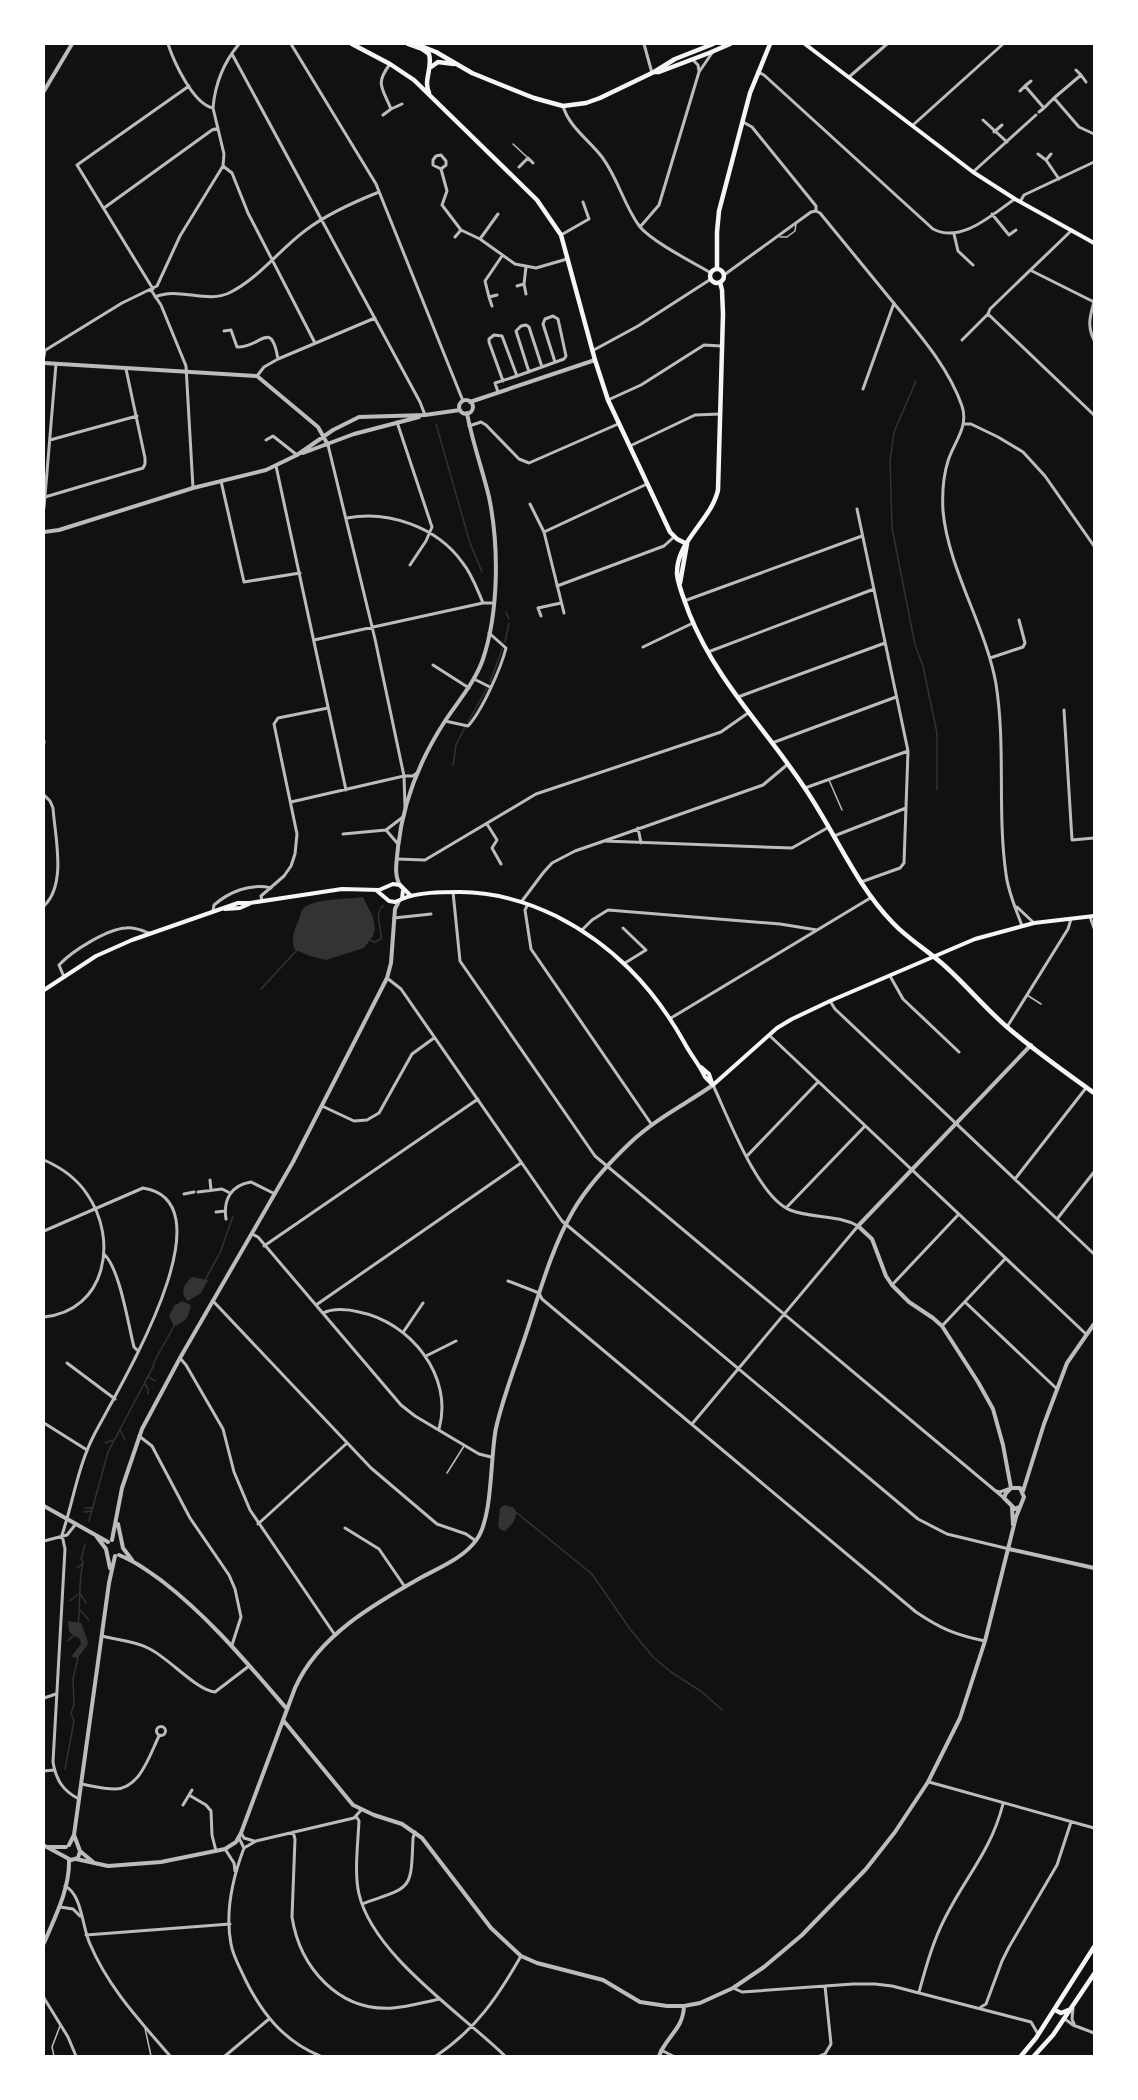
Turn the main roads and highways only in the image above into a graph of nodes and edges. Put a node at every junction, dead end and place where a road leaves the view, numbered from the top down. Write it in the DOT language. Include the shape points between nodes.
graph roads {
  1 [pos="352,44"];
  2 [pos="408,44"];
  3 [pos="416,44"];
  4 [pos="714,44"];
  5 [pos="730,44"];
  6 [pos="769,44"];
  7 [pos="805,44"];
  8 [pos="700,49"];
  9 [pos="714,51"];
  10 [pos="691,59"];
  11 [pos="457,64"];
  12 [pos="430,67"];
  13 [pos="653,72"];
  14 [pos="428,77"];
  15 [pos="414,80"];
  16 [pos="430,96"];
  17 [pos="1095,243"];
  18 [pos="717,269"];
  19 [pos="720,282"];
  20 [pos="687,544"];
  21 [pos="389,885"];
  22 [pos="402,888"];
  23 [pos="376,890"];
  24 [pos="385,896"];
  25 [pos="410,896"];
  26 [pos="400,900"];
  27 [pos="1092,916"];
  28 [pos="934,957"];
  29 [pos="44,988"];
  30 [pos="1095,1093"];
  31 [pos="1095,1947"];
  32 [pos="1095,1974"];
  33 [pos="1072,2008"];
  34 [pos="1057,2009"];
  35 [pos="1065,2019"];
  36 [pos="1021,2056"];
  37 [pos="1034,2056"];
  1 -- 15 [label="main road"];
  2 -- 12 [label="main road" via="427,52"];
  3 -- 11 [label="main road"];
  4 -- 8 [label="main road"];
  5 -- 9 [label="main road"];
  6 -- 18 [label="main road" via="741,121 718,219"];
  7 -- 17 [label="main road" via="973,172"];
  8 -- 9 [label="main road"];
  8 -- 10 [label="main road"];
  8 -- 13 [label="main road"];
  9 -- 10 [label="main road"];
  10 -- 13 [label="main road"];
  11 -- 12 [label="main road" via="438,62"];
  11 -- 13 [label="main road" via="534,98 563,106 600,98"];
  12 -- 14 [label="main road"];
  14 -- 15 [label="main road"];
  14 -- 16 [label="main road" via="426,88"];
  15 -- 16 [label="main road"];
  16 -- 20 [label="main road" via="513,173 561,235 608,400 674,537"];
  18 -- 19 [label="main road" via="724,275"];
  18 -- 19 [label="main road" via="711,273 711,279"];
  19 -- 20 [label="main road" via="723,314 716,496"];
  20 -- 28 [label="main road" via="680,583 684,601 708,652 747,713 806,788 872,897 895,925"];
  21 -- 22 [label="main road"];
  21 -- 23 [label="main road"];
  21 -- 24 [label="main road"];
  22 -- 25 [label="main road"];
  22 -- 26 [label="main road"];
  23 -- 24 [label="main road"];
  23 -- 29 [label="main road" via="342,889 238,903 149,933 96,956"];
  24 -- 26 [label="main road" via="390,902"];
  25 -- 26 [label="main road"];
  25 -- 28 [label="main road" via="453,892 498,894 582,930 625,963 650,991 713,1085 792,1019"];
  27 -- 28 [label="main road" via="1022,926 975,939"];
  28 -- 30 [label="main road" via="1007,1027"];
  31 -- 34 [label="main road"];
  32 -- 33 [label="main road"];
  33 -- 34 [label="main road" via="1061,2013"];
  33 -- 35 [label="main road"];
  34 -- 35 [label="main road"];
  34 -- 36 [label="main road"];
  35 -- 37 [label="main road"];
}
